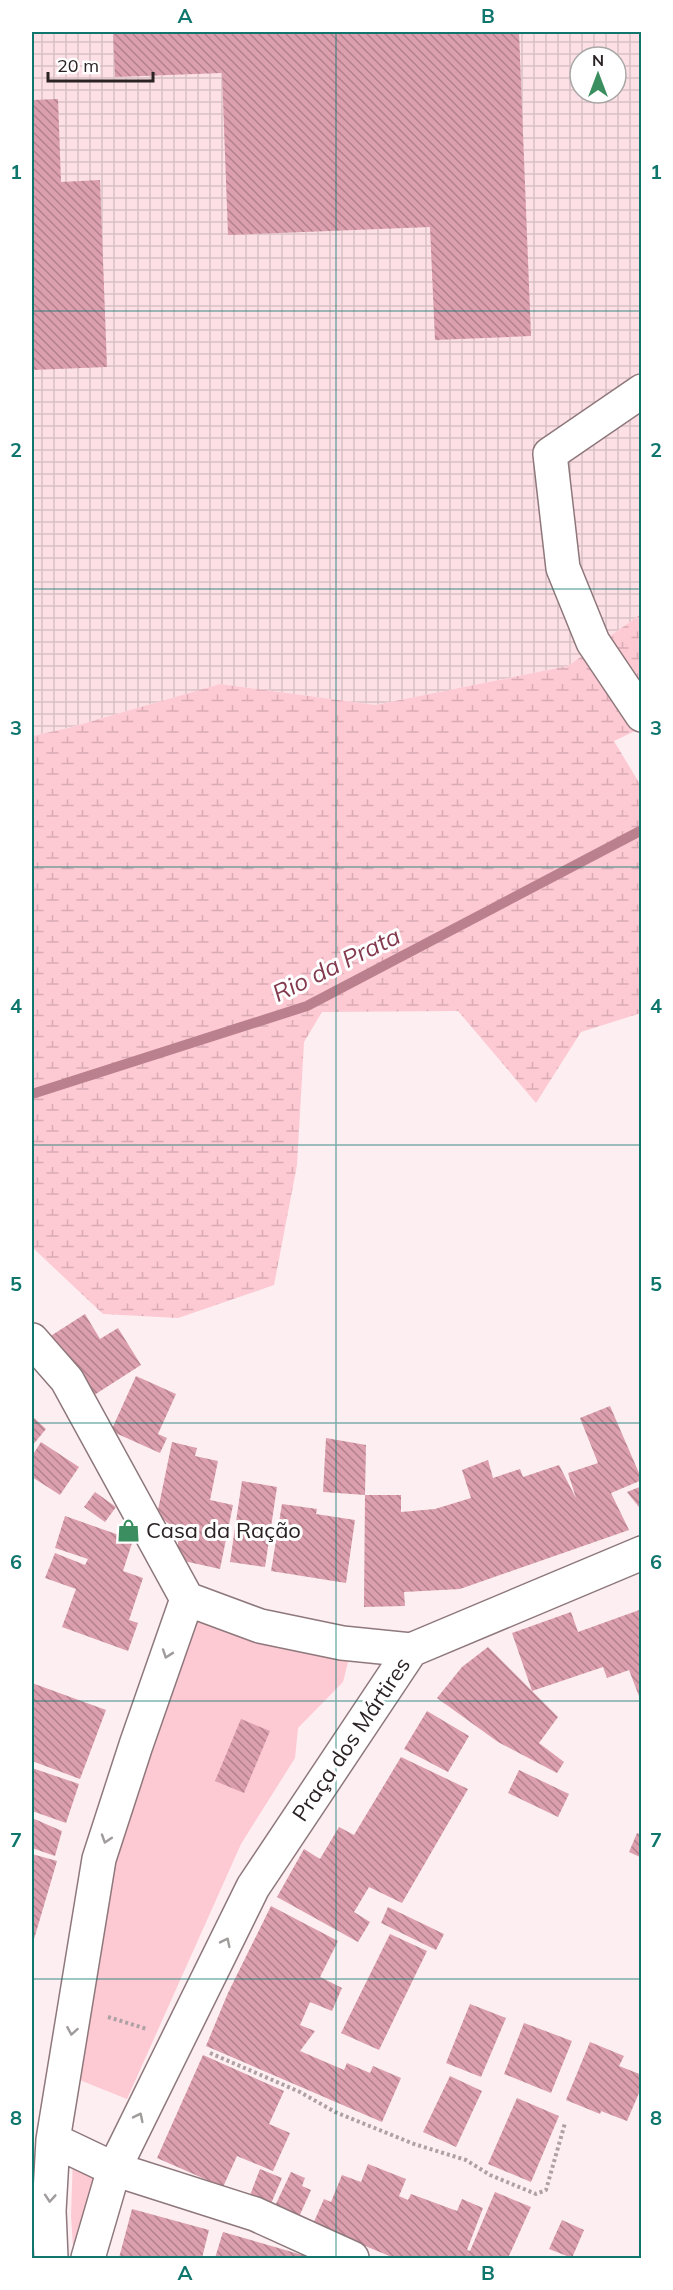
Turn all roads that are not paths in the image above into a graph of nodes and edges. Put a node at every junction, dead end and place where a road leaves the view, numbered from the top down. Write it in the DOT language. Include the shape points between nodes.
graph roads {
  1 [pos="642,391"];
  2 [pos="642,715"];
  3 [pos="32,1340"];
  4 [pos="642,1553"];
  5 [pos="187,1599"];
  6 [pos="411,1650"];
  7 [pos="53,2140"];
  8 [pos="114,2169"];
  9 [pos="51,2259"];
  10 [pos="88,2259"];
  11 [pos="352,2259"];
  1 -- 2 [label="street" via="550,454 563,568 593,642"];
  3 -- 5 [label="street" via="67,1380"];
  4 -- 6 [label="street"];
  5 -- 6 [label="street, Praça dos Mártires" via="260,1626 342,1643"];
  5 -- 7 [label="street, one-way" via="99,1859"];
  8 -- 6 [label="street, Praça dos Mártires, one-way" via="253,1887"];
  7 -- 8 [label="street"];
  7 -- 9 [label="street, one-way"];
  8 -- 10 [label="street, Praça dos Mártires"];
  8 -- 11 [label="street" via="255,2214"];
}
